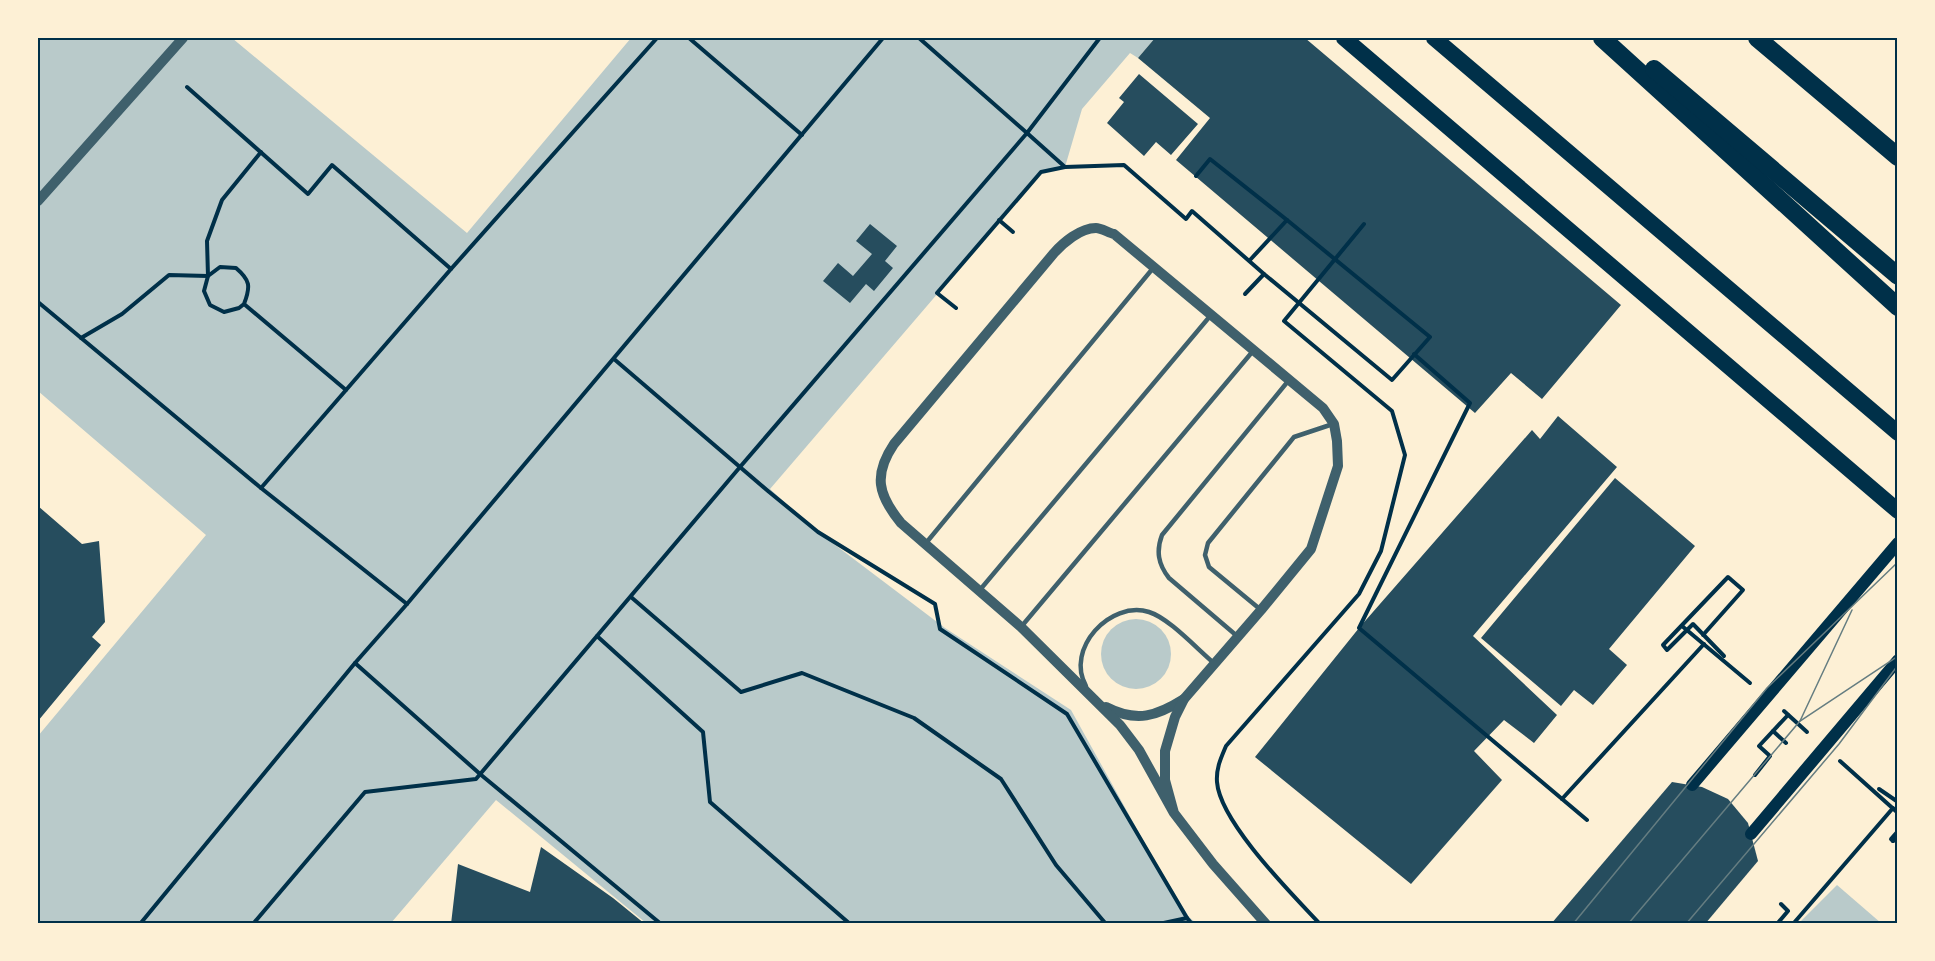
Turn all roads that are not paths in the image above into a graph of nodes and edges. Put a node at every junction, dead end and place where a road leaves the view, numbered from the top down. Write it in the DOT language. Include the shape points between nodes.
graph roads {
  1 [pos="183,38"];
  2 [pos="1344,38"];
  3 [pos="1434,38"];
  4 [pos="1602,38"];
  5 [pos="1617,38"];
  6 [pos="1757,38"];
  7 [pos="1898,157"];
  8 [pos="38,201"];
  9 [pos="1154,267"];
  10 [pos="1898,276"];
  11 [pos="1898,308"];
  12 [pos="1211,315"];
  13 [pos="1253,351"];
  14 [pos="1289,380"];
  15 [pos="1334,424"];
  16 [pos="1898,433"];
  17 [pos="1898,512"];
  18 [pos="1898,543"];
  19 [pos="925,544"];
  20 [pos="979,591"];
  21 [pos="1261,610"];
  22 [pos="1021,627"];
  23 [pos="1238,637"];
  24 [pos="1898,660"];
  25 [pos="1215,664"];
  26 [pos="1094,698"];
  27 [pos="1184,699"];
  28 [pos="1692,785"];
  29 [pos="1174,813"];
  30 [pos="1751,834"];
  31 [pos="1266,924"];
  1 -- 8 [label="street"];
  2 -- 17 [label="highway"];
  3 -- 16 [label="highway"];
  4 -- 11 [label="highway"];
  5 -- 10 [label="highway"];
  6 -- 7 [label="highway"];
  9 -- 12 [label="street"];
  9 -- 19 [label="lane"];
  9 -- 19 [label="street" via="1114,234 1096,228 1065,242 894,444 881,469 883,495 901,523"];
  12 -- 13 [label="street"];
  12 -- 20 [label="lane"];
  13 -- 14 [label="street"];
  13 -- 22 [label="lane"];
  14 -- 15 [label="street" via="1323,408"];
  14 -- 23 [label="lane" via="1158,544 1162,569 1169,578"];
  15 -- 21 [label="street" via="1338,466 1311,549"];
  15 -- 21 [label="lane" via="1294,437 1208,543 1205,555 1209,567"];
  18 -- 28 [label="main road"];
  19 -- 20 [label="street"];
  20 -- 22 [label="street"];
  21 -- 23 [label="street"];
  22 -- 26 [label="street"];
  23 -- 25 [label="street"];
  24 -- 30 [label="main road"];
  25 -- 26 [label="lane" via="1173,627 1149,612 1120,614 1094,632 1080,660 1084,682"];
  25 -- 27 [label="street"];
  26 -- 27 [label="street" via="1120,713 1145,717"];
  26 -- 29 [label="street" via="1139,750"];
  27 -- 29 [label="street" via="1165,751 1165,780"];
  29 -- 31 [label="street"];
}
